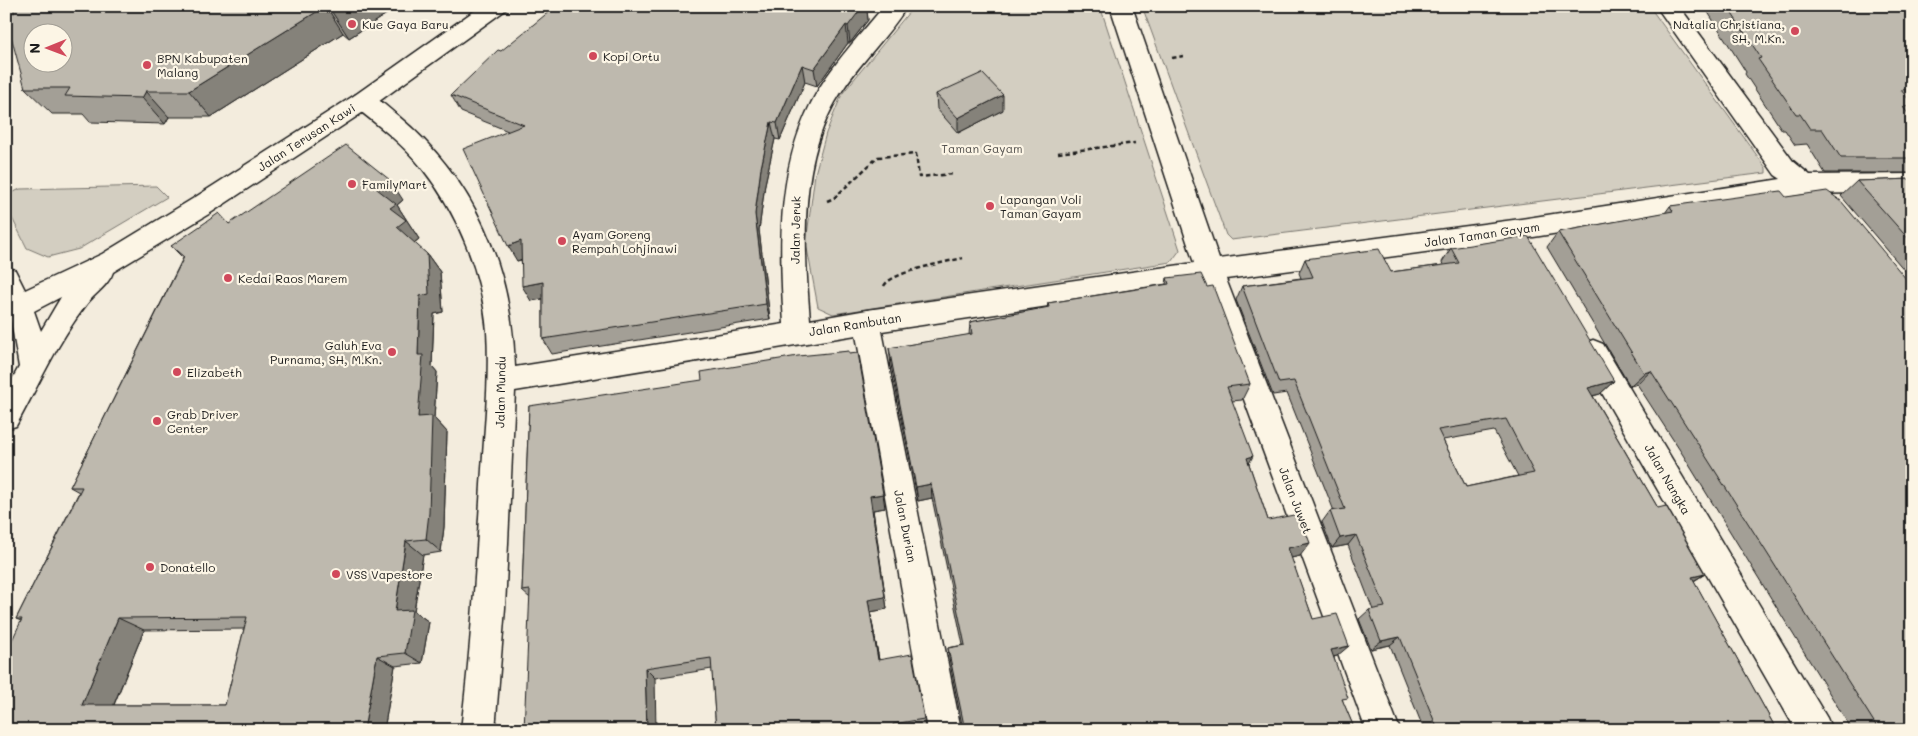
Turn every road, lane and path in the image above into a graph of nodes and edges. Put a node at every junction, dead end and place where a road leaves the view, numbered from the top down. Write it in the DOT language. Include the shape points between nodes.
graph roads {
  1 [pos="496,6"];
  2 [pos="896,6"];
  3 [pos="1121,6"];
  4 [pos="1667,6"];
  5 [pos="363,100"];
  6 [pos="1138,143"];
  7 [pos="1058,153"];
  8 [pos="954,174"];
  9 [pos="1912,183"];
  10 [pos="1805,186"];
  11 [pos="793,205"];
  12 [pos="1835,207"];
  13 [pos="1521,229"];
  14 [pos="1536,254"];
  15 [pos="963,258"];
  16 [pos="111,261"];
  17 [pos="1210,271"];
  18 [pos="6,277"];
  19 [pos="13,308"];
  20 [pos="877,320"];
  21 [pos="1581,331"];
  22 [pos="798,332"];
  23 [pos="33,367"];
  24 [pos="501,381"];
  25 [pos="6,417"];
  26 [pos="478,730"];
  27 [pos="944,730"];
  28 [pos="1383,730"];
  29 [pos="1815,730"];
  1 -- 5 [label="street, Jalan Terusan Kawi"];
  2 -- 11 [label="street, Jalan Jeruk" via="822,103 802,155"];
  3 -- 17 [label="street"];
  4 -- 10 [label="street" via="1784,168"];
  5 -- 16 [label="street, Jalan Terusan Kawi"];
  5 -- 24 [label="street, Jalan Mundu" via="431,162 460,205 490,273 500,328"];
  6 -- 7 [label="path"];
  8 -- 11 [label="path" via="919,177 916,154 878,158 834,198 820,204"];
  9 -- 10 [label="street, Jalan Taman Gayam"];
  10 -- 12 [label="street"];
  10 -- 13 [label="street, Jalan Taman Gayam"];
  11 -- 22 [label="street, Jalan Jeruk" via="792,253"];
  13 -- 14 [label="street"];
  13 -- 17 [label="street, Jalan Taman Gayam"];
  15 -- 20 [label="path" via="902,274 886,282"];
  16 -- 19 [label="street"];
  16 -- 23 [label="street" via="66,312"];
  17 -- 20 [label="street, Jalan Rambutan"];
  17 -- 28 [label="street, Jalan Juwet"];
  18 -- 19 [label="street"];
  19 -- 23 [label="street" via="32,343"];
  20 -- 22 [label="street, Jalan Rambutan"];
  20 -- 27 [label="street, Jalan Durian"];
  21 -- 29 [label="street, Jalan Nangka"];
  22 -- 24 [label="street, Jalan Rambutan"];
  23 -- 25 [label="street"];
  24 -- 26 [label="street, Jalan Mundu" via="494,550"];
}
